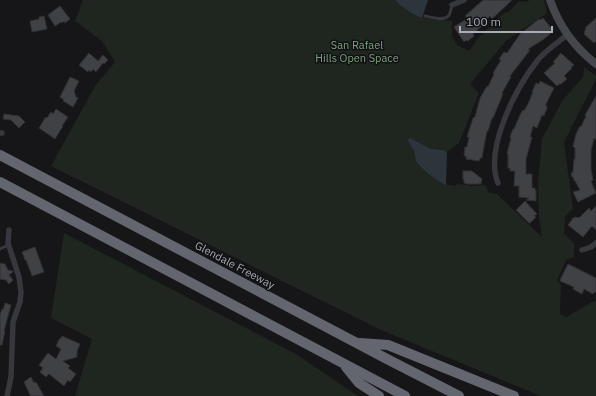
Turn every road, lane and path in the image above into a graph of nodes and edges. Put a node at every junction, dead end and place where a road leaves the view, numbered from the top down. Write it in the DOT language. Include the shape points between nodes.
graph roads {
  1 [pos="464,0"];
  2 [pos="550,0"];
  3 [pos="452,5"];
  4 [pos="425,16"];
  5 [pos="567,35"];
  6 [pos="596,64"];
  7 [pos="0,155"];
  8 [pos="0,182"];
  9 [pos="498,183"];
  10 [pos="9,230"];
  11 [pos="596,243"];
  12 [pos="8,245"];
  13 [pos="0,249"];
  14 [pos="582,250"];
  15 [pos="357,343"];
  16 [pos="344,364"];
  17 [pos="7,396"];
  18 [pos="379,396"];
  19 [pos="406,396"];
  20 [pos="459,396"];
  21 [pos="514,396"];
  1 -- 3 [label="street"];
  2 -- 5 [label="street"];
  3 -- 4 [label="lane" via="449,16 445,18"];
  5 -- 6 [label="street" via="581,52"];
  5 -- 9 [label="street" via="538,60 514,99 497,141 494,167"];
  7 -- 15 [label="highway, Glendale Freeway"];
  8 -- 16 [label="highway"];
  10 -- 12 [label="street"];
  11 -- 14 [label="street"];
  12 -- 13 [label="lane"];
  12 -- 17 [label="street" via="19,277 21,292 13,322 11,378"];
  15 -- 20 [label="highway, Glendale Freeway"];
  15 -- 21 [label="highway" via="388,345"];
  16 -- 18 [label="highway" via="359,383"];
  16 -- 19 [label="highway"];
}
